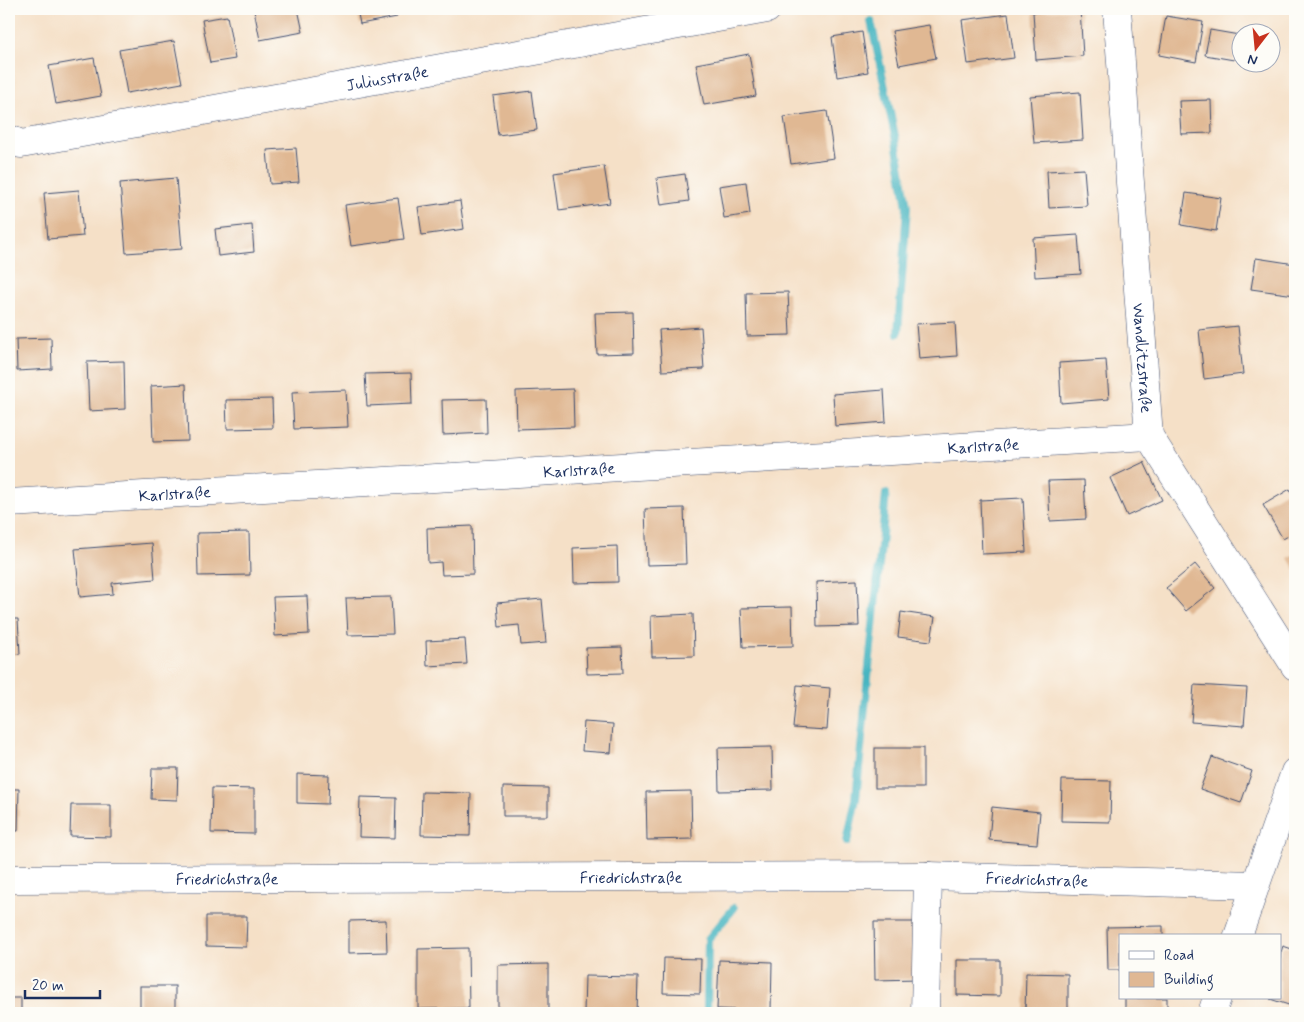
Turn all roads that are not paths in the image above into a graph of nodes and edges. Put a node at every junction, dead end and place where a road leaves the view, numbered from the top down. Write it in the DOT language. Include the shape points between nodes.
graph roads {
  1 [pos="767,9"];
  2 [pos="1118,9"];
  3 [pos="9,139"];
  4 [pos="1149,436"];
  5 [pos="9,504"];
  6 [pos="1295,666"];
  7 [pos="1295,772"];
  8 [pos="928,876"];
  9 [pos="9,879"];
  10 [pos="1255,885"];
  11 [pos="1239,934"];
  12 [pos="1216,1000"];
  13 [pos="925,1013"];
  14 [pos="1212,1013"];
  1 -- 3 [label="street, Juliusstraße" via="21,144"];
  2 -- 4 [label="street, Wandlitzstraße"];
  4 -- 5 [label="street, Karlstraße"];
  4 -- 6 [label="street, Wandlitzstraße"];
  7 -- 10 [label="street"];
  8 -- 9 [label="street, Friedrichstraße"];
  8 -- 10 [label="street, Friedrichstraße"];
  8 -- 13 [label="street"];
  10 -- 11 [label="street"];
  12 -- 14 [label="street"];
}
